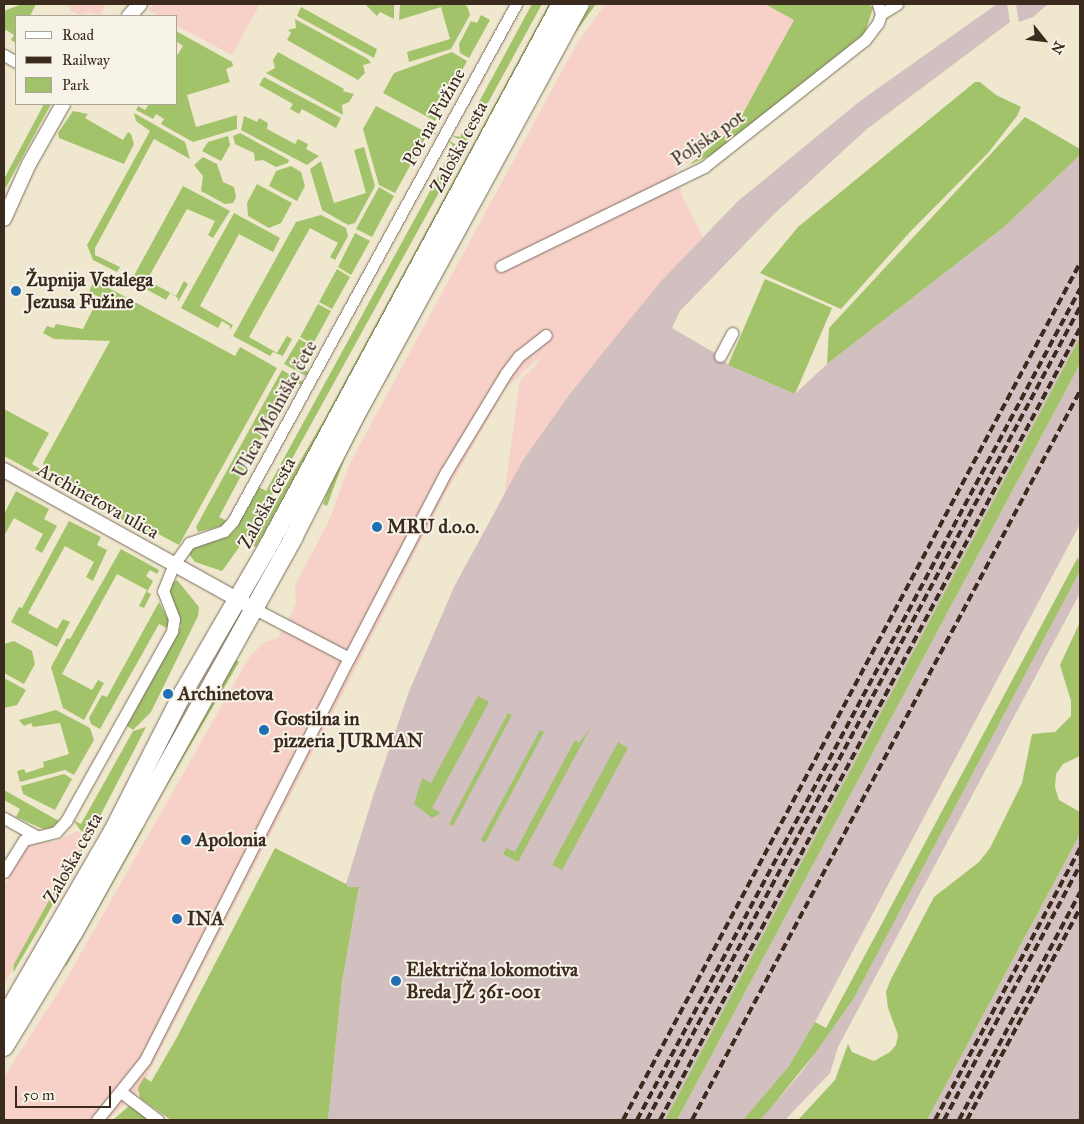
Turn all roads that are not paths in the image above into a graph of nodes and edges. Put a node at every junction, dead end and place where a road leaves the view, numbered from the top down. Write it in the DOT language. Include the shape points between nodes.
graph roads {
  1 [pos="140,4"];
  2 [pos="516,4"];
  3 [pos="561,4"];
  4 [pos="580,4"];
  5 [pos="897,4"];
  6 [pos="879,9"];
  7 [pos="130,15"];
  8 [pos="4,55"];
  9 [pos="15,61"];
  10 [pos="62,105"];
  11 [pos="4,219"];
  12 [pos="384,246"];
  13 [pos="501,266"];
  14 [pos="732,333"];
  15 [pos="546,335"];
  16 [pos="720,356"];
  17 [pos="4,470"];
  18 [pos="174,564"];
  19 [pos="237,599"];
  20 [pos="253,608"];
  21 [pos="349,658"];
  22 [pos="4,818"];
  23 [pos="36,836"];
  24 [pos="4,872"];
  25 [pos="4,1019"];
  26 [pos="4,1047"];
  27 [pos="121,1092"];
  28 [pos="97,1120"];
  29 [pos="158,1120"];
  1 -- 7 [label="street"];
  2 -- 12 [label="street, Pot na Fužine"];
  3 -- 19 [label="main road, Zaloška cesta"];
  4 -- 20 [label="main road, Zaloška cesta"];
  5 -- 6 [label="street, Poljska pot"];
  6 -- 13 [label="street, Poljska pot" via="878,23 865,40 704,166"];
  8 -- 9 [label="street"];
  10 -- 11 [label="street" via="29,164"];
  12 -- 18 [label="street, Ulica Molniške čete" via="233,521 224,531 189,543"];
  14 -- 16 [label="street"];
  15 -- 21 [label="street" via="519,356 506,373 446,472"];
  17 -- 18 [label="street, Archinetova ulica"];
  18 -- 19 [label="street, Archinetova ulica"];
  18 -- 23 [label="street" via="163,591 174,627 61,828 50,835"];
  19 -- 20 [label="street, Archinetova ulica"];
  19 -- 25 [label="main road, Zaloška cesta" via="61,924"];
  20 -- 21 [label="street"];
  20 -- 26 [label="main road, Zaloška cesta" via="74,932"];
  21 -- 27 [label="street" via="150,1051"];
  22 -- 23 [label="street"];
  23 -- 24 [label="street" via="20,844"];
  27 -- 28 [label="street"];
  27 -- 29 [label="street"];
}
